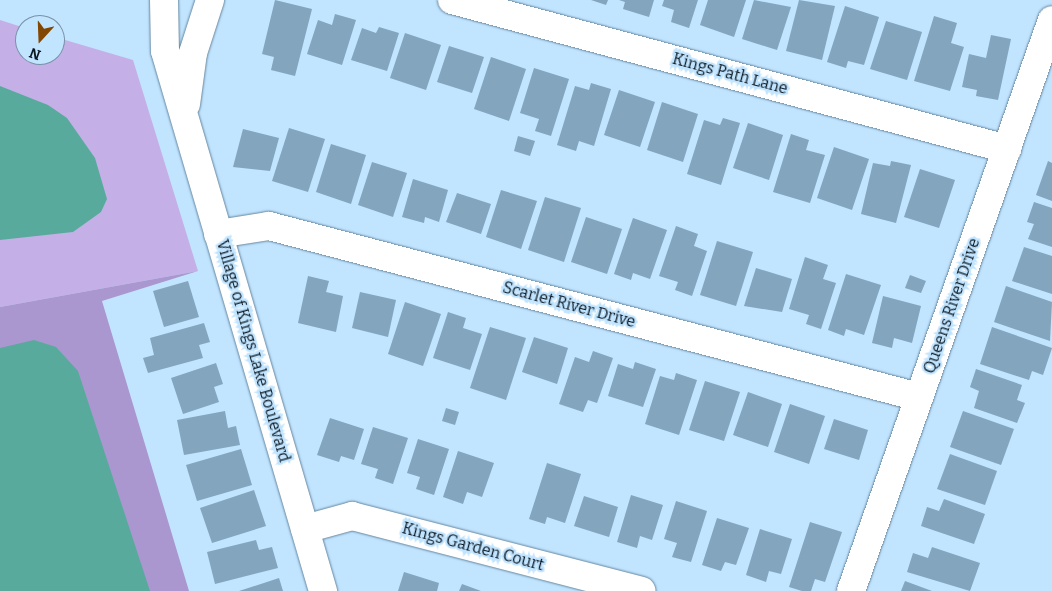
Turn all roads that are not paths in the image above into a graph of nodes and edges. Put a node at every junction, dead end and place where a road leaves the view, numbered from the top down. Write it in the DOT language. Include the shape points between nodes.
graph roads {
  1 [pos="164,0"];
  2 [pos="210,0"];
  3 [pos="452,0"];
  4 [pos="1052,20"];
  5 [pos="185,111"];
  6 [pos="1007,149"];
  7 [pos="218,234"];
  8 [pos="920,397"];
  9 [pos="305,529"];
  10 [pos="323,591"];
  11 [pos="641,591"];
  12 [pos="851,591"];
  1 -- 5 [label="street, Village of Kings Lake Boulevard" via="165,50"];
  2 -- 5 [label="street, Village of Kings Lake Boulevard" via="193,53"];
  3 -- 6 [label="street, Kings Path Lane"];
  4 -- 6 [label="street, Queens River Drive"];
  5 -- 7 [label="street, Village of Kings Lake Boulevard"];
  6 -- 8 [label="street, Queens River Drive"];
  7 -- 8 [label="street, Scarlet River Drive" via="269,226"];
  7 -- 9 [label="street, Village of Kings Lake Boulevard"];
  8 -- 12 [label="street, Queens River Drive"];
  9 -- 10 [label="street, Village of Kings Lake Boulevard"];
  9 -- 11 [label="street, Kings Garden Court" via="352,516"];
}
